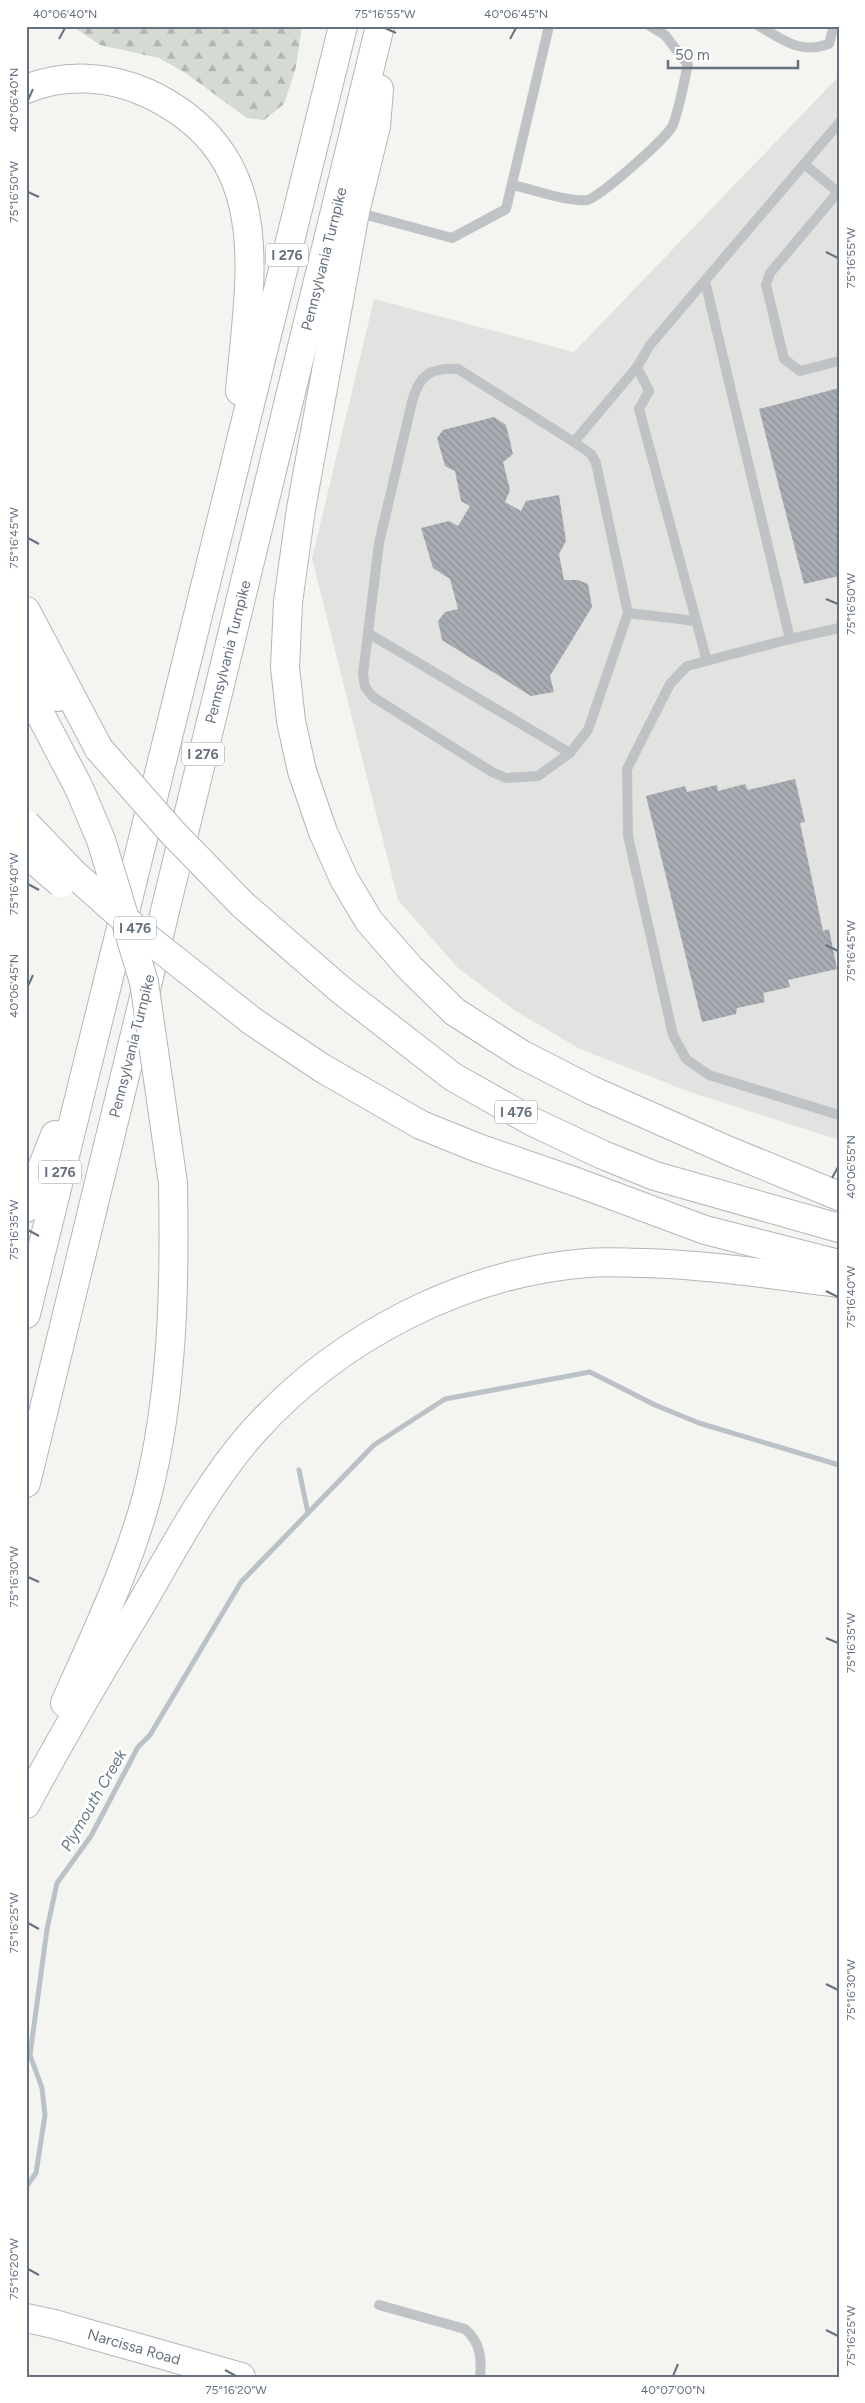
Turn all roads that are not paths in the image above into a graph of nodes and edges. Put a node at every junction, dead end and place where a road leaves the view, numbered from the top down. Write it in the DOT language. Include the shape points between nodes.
graph roads {
  1 [pos="343,26"];
  2 [pos="382,26"];
  3 [pos="549,26"];
  4 [pos="650,26"];
  5 [pos="759,26"];
  6 [pos="834,26"];
  7 [pos="26,89"];
  8 [pos="839,123"];
  9 [pos="804,164"];
  10 [pos="512,184"];
  11 [pos="838,191"];
  12 [pos="355,212"];
  13 [pos="705,281"];
  14 [pos="839,361"];
  15 [pos="637,368"];
  16 [pos="574,442"];
  17 [pos="232,484"];
  18 [pos="26,612"];
  19 [pos="628,614"];
  20 [pos="696,621"];
  21 [pos="839,628"];
  22 [pos="368,633"];
  23 [pos="790,639"];
  24 [pos="26,657"];
  25 [pos="707,661"];
  26 [pos="26,687"];
  27 [pos="99,749"];
  28 [pos="570,753"];
  29 [pos="26,824"];
  30 [pos="26,853"];
  31 [pos="252,1021"];
  32 [pos="94,1030"];
  33 [pos="839,1116"];
  34 [pos="839,1196"];
  35 [pos="26,1208"];
  36 [pos="839,1228"];
  37 [pos="839,1264"];
  38 [pos="839,1283"];
  39 [pos="26,1314"];
  40 [pos="26,1483"];
  41 [pos="26,1789"];
  42 [pos="26,1804"];
  43 [pos="379,2305"];
  44 [pos="26,2318"];
  45 [pos="202,2372"];
  46 [pos="241,2377"];
  47 [pos="480,2377"];
  1 -- 17 [label="main road, I 276"];
  2 -- 12 [label="main road" via="376,126"];
  2 -- 40 [label="main road, Pennsylvania Turnpike / I 276"];
  3 -- 10 [label="lane"];
  4 -- 10 [label="lane" via="665,35 688,65 672,127 662,140 590,200"];
  5 -- 6 [label="lane" via="798,48 815,49 829,44"];
  7 -- 17 [label="main road" via="82,78 131,86 186,117 213,142 232,169 243,201 251,250"];
  8 -- 9 [label="lane"];
  9 -- 11 [label="lane"];
  9 -- 13 [label="lane"];
  10 -- 12 [label="lane" via="506,209 452,238"];
  11 -- 14 [label="lane" via="770,273 766,286 784,359 800,371"];
  12 -- 34 [label="main road" via="301,509 288,602 285,667 290,721 302,771 323,832 344,879 369,921 455,1012 513,1049 591,1090"];
  13 -- 15 [label="lane" via="650,345"];
  13 -- 23 [label="lane"];
  15 -- 16 [label="lane"];
  15 -- 20 [label="lane" via="649,391 639,409"];
  16 -- 19 [label="lane" via="591,454 596,462"];
  16 -- 22 [label="lane" via="458,369 440,368 426,376 415,389 379,543"];
  17 -- 32 [label="main road, I 276"];
  18 -- 27 [label="main road"];
  19 -- 20 [label="lane"];
  19 -- 28 [label="lane" via="588,730"];
  20 -- 25 [label="lane"];
  21 -- 23 [label="lane"];
  22 -- 28 [label="lane"];
  22 -- 28 [label="lane" via="363,674 365,687 373,697 492,772 506,778 538,776"];
  23 -- 25 [label="lane"];
  24 -- 27 [label="main road, I 476"];
  25 -- 33 [label="lane" via="686,666 670,684 626,769 628,836 673,1034 686,1059 709,1075"];
  26 -- 41 [label="main road, bridge" via="79,788 101,840 144,982 174,1183 175,1283 163,1412 146,1496 105,1612"];
  27 -- 36 [label="main road, I 476, bridge" via="172,832 243,905 341,990 453,1076 533,1122 655,1176"];
  29 -- 31 [label="main road, I 476, bridge" via="73,873 137,930"];
  30 -- 31 [label="main road, bridge" via="132,944 181,979"];
  31 -- 37 [label="main road, I 476" via="322,1068 421,1125 705,1230"];
  32 -- 35 [label="main road"];
  32 -- 39 [label="main road, I 276"];
  38 -- 42 [label="main road" via="691,1264 589,1262 506,1278 443,1297 363,1341 298,1388 253,1432 232,1458 86,1696"];
  43 -- 47 [label="lane" via="465,2329 476,2338"];
  44 -- 45 [label="main road, Narcissa Road"];
  45 -- 46 [label="main road, Narcissa Road"];
}
